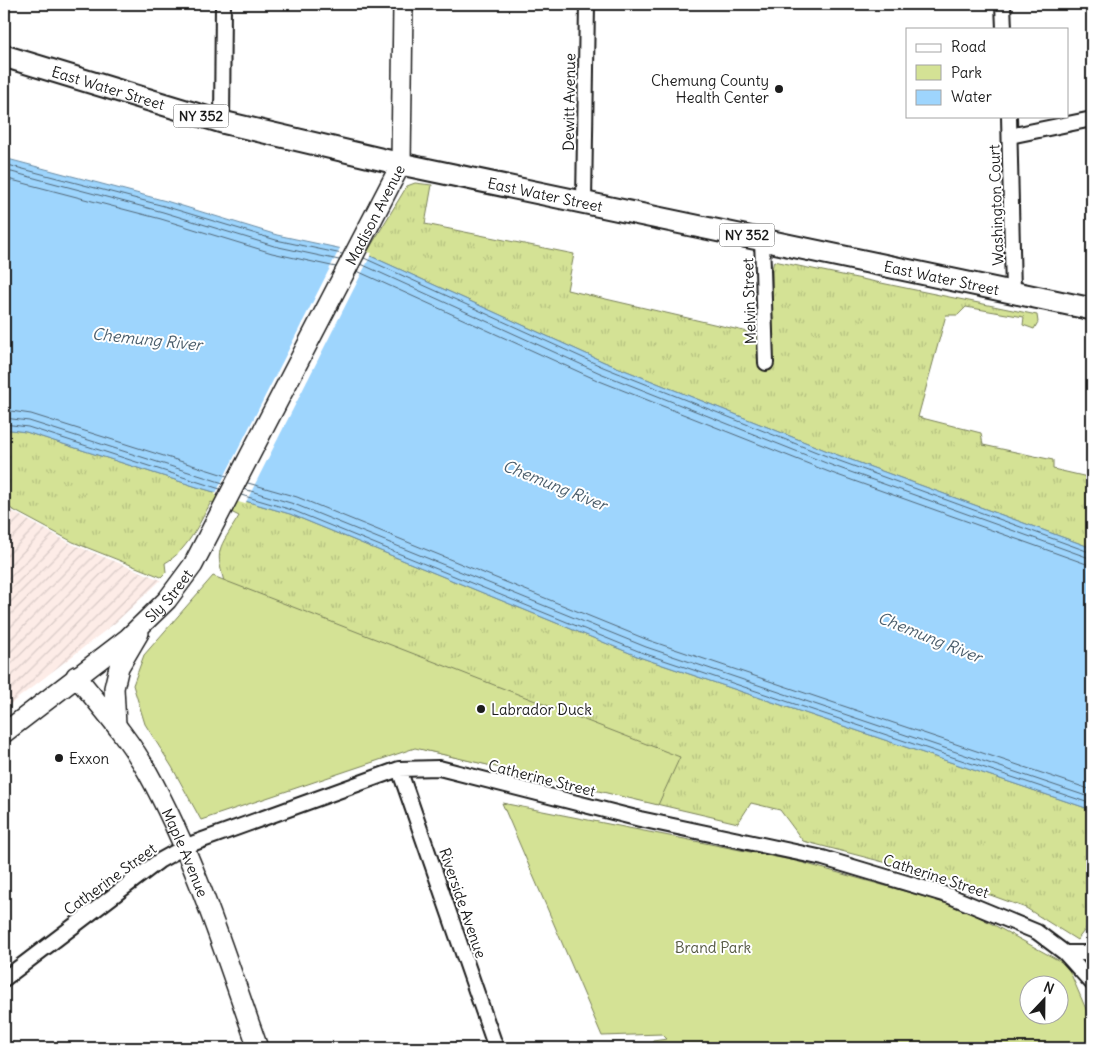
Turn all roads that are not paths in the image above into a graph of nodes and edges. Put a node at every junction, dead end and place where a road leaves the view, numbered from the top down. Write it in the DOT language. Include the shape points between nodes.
graph roads {
  1 [pos="223,4"];
  2 [pos="403,4"];
  3 [pos="587,4"];
  4 [pos="1003,4"];
  5 [pos="1004,28"];
  6 [pos="4,56"];
  7 [pos="1009,118"];
  8 [pos="1092,119"];
  9 [pos="222,122"];
  10 [pos="1010,136"];
  11 [pos="401,164"];
  12 [pos="584,201"];
  13 [pos="762,239"];
  14 [pos="1013,292"];
  15 [pos="1092,309"];
  16 [pos="766,363"];
  17 [pos="275,409"];
  18 [pos="145,623"];
  19 [pos="76,676"];
  20 [pos="116,726"];
  21 [pos="4,733"];
  22 [pos="399,769"];
  23 [pos="186,846"];
  24 [pos="1065,953"];
  25 [pos="1092,953"];
  26 [pos="4,979"];
  27 [pos="1092,983"];
  28 [pos="256,1048"];
  29 [pos="496,1048"];
  1 -- 9 [label="street"];
  2 -- 11 [label="main road, Madison Avenue"];
  3 -- 12 [label="street, Dewitt Avenue"];
  4 -- 5 [label="street"];
  6 -- 9 [label="main road, East Water Street / NY 352"];
  7 -- 10 [label="street, Washington Court"];
  8 -- 10 [label="street"];
  9 -- 11 [label="main road, East Water Street / NY 352"];
  10 -- 14 [label="street, Washington Court"];
  11 -- 12 [label="main road, East Water Street / NY 352"];
  11 -- 17 [label="main road, Madison Avenue"];
  12 -- 13 [label="main road, East Water Street / NY 352"];
  13 -- 14 [label="main road, East Water Street / NY 352"];
  13 -- 16 [label="street, Melvin Street"];
  14 -- 15 [label="main road, East Water Street / NY 352"];
  17 -- 18 [label="main road, Sly Street" via="193,565"];
  18 -- 19 [label="main road, Sly Street"];
  18 -- 20 [label="main road" via="119,667 114,688"];
  19 -- 20 [label="main road, Maple Avenue"];
  19 -- 21 [label="main road, Sly Street"];
  20 -- 23 [label="main road, Maple Avenue" via="147,772"];
  22 -- 23 [label="street, Catherine Street"];
  22 -- 24 [label="street, Catherine Street" via="439,768 640,819 823,858 994,912 1037,932"];
  22 -- 29 [label="street, Riverside Avenue"];
  23 -- 26 [label="street, Catherine Street" via="159,861"];
  23 -- 28 [label="main road, Maple Avenue"];
  24 -- 25 [label="street"];
  24 -- 27 [label="street, Catherine Street"];
}
